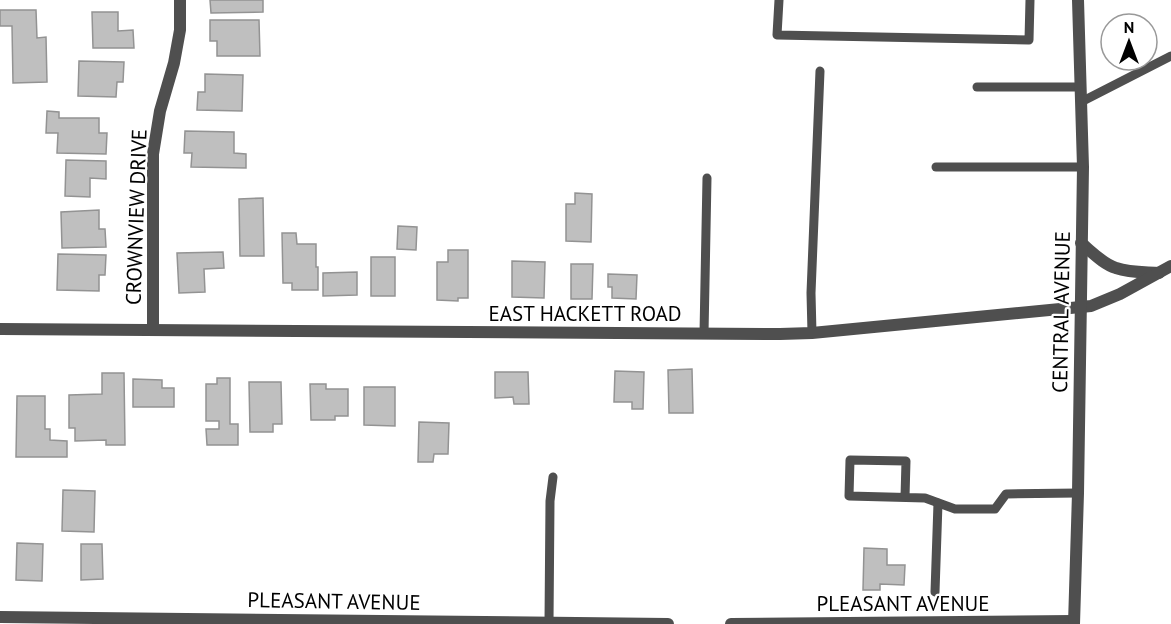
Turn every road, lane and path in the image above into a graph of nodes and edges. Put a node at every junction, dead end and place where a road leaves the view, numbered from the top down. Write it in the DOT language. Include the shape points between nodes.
graph roads {
  1 [pos="180,0"];
  2 [pos="779,0"];
  3 [pos="1030,0"];
  4 [pos="1078,0"];
  5 [pos="1171,56"];
  6 [pos="820,71"];
  7 [pos="977,87"];
  8 [pos="1081,87"];
  9 [pos="1081,102"];
  10 [pos="936,167"];
  11 [pos="1083,167"];
  12 [pos="707,178"];
  13 [pos="1081,243"];
  14 [pos="1165,270"];
  15 [pos="1080,308"];
  16 [pos="0,329"];
  17 [pos="153,329"];
  18 [pos="812,333"];
  19 [pos="704,334"];
  20 [pos="553,477"];
  21 [pos="1078,493"];
  22 [pos="905,497"];
  23 [pos="938,503"];
  24 [pos="935,592"];
  25 [pos="3,620"];
  26 [pos="311,622"];
  27 [pos="527,623"];
  28 [pos="549,623"];
  29 [pos="1074,623"];
  30 [pos="668,624"];
  31 [pos="731,624"];
  1 -- 17 [label="street, CROWNVIEW DRIVE" via="180,30 153,154"];
  2 -- 3 [label="lane" via="777,35 1029,40"];
  4 -- 8 [label="street, CENTRAL AVENUE"];
  5 -- 9 [label="lane"];
  6 -- 18 [label="lane"];
  7 -- 8 [label="lane"];
  8 -- 9 [label="street, CENTRAL AVENUE"];
  9 -- 11 [label="street, CENTRAL AVENUE"];
  10 -- 11 [label="lane"];
  11 -- 13 [label="street, CENTRAL AVENUE"];
  12 -- 19 [label="lane"];
  13 -- 14 [label="street, EAST HACKETT ROAD" via="1114,268"];
  13 -- 15 [label="street, CENTRAL AVENUE"];
  14 -- 15 [label="street, EAST HACKETT ROAD" via="1100,303"];
  15 -- 18 [label="street, EAST HACKETT ROAD"];
  15 -- 21 [label="street, CENTRAL AVENUE"];
  16 -- 17 [label="street, EAST HACKETT ROAD"];
  17 -- 19 [label="street, EAST HACKETT ROAD"];
  18 -- 19 [label="street, EAST HACKETT ROAD"];
  20 -- 28 [label="lane"];
  21 -- 23 [label="lane" via="1006,494 995,509 955,509"];
  21 -- 29 [label="street, CENTRAL AVENUE"];
  22 -- 22 [label="lane" via="849,496 850,460 906,461"];
  22 -- 23 [label="lane"];
  23 -- 24 [label="lane"];
  25 -- 26 [label="street, PLEASANT AVENUE"];
  26 -- 27 [label="street, PLEASANT AVENUE"];
  27 -- 28 [label="street, PLEASANT AVENUE"];
  28 -- 30 [label="street, PLEASANT AVENUE"];
  29 -- 31 [label="street, PLEASANT AVENUE"];
}
